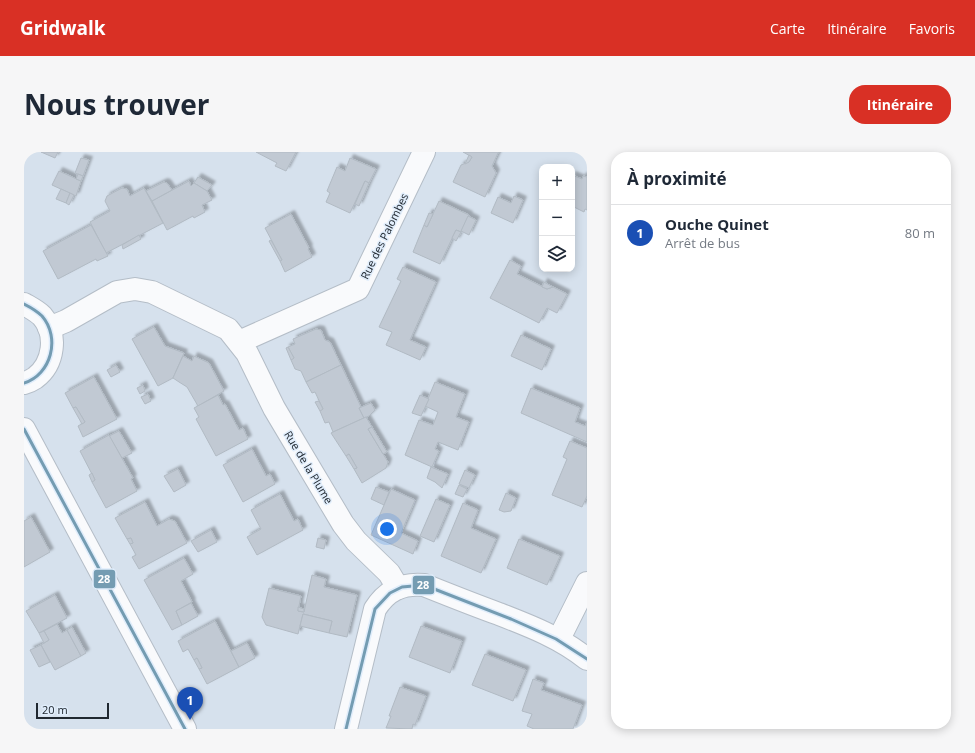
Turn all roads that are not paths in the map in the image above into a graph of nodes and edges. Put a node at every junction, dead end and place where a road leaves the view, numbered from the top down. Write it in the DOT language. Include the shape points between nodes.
graph roads {
  1 [pos="424,152"];
  2 [pos="24,304"];
  3 [pos="49,328"];
  4 [pos="240,342"];
  5 [pos="24,383"];
  6 [pos="24,429"];
  7 [pos="587,583"];
  8 [pos="398,588"];
  9 [pos="559,639"];
  10 [pos="587,659"];
  11 [pos="185,729"];
  12 [pos="346,729"];
  1 -- 4 [label="street, Rue des Palombes" via="358,289"];
  2 -- 3 [label="street" via="39,313"];
  3 -- 4 [label="street, Rue de la Plume" via="117,292 135,289 152,292 218,323"];
  3 -- 5 [label="street" via="51,355 45,368 35,378"];
  4 -- 8 [label="street, Rue de la Plume" via="274,408 343,524 388,573"];
  6 -- 11 [label="street"];
  7 -- 9 [label="street"];
  8 -- 9 [label="street" via="406,585 424,585"];
  8 -- 12 [label="street" via="382,599 375,609"];
  9 -- 10 [label="street"];
}
